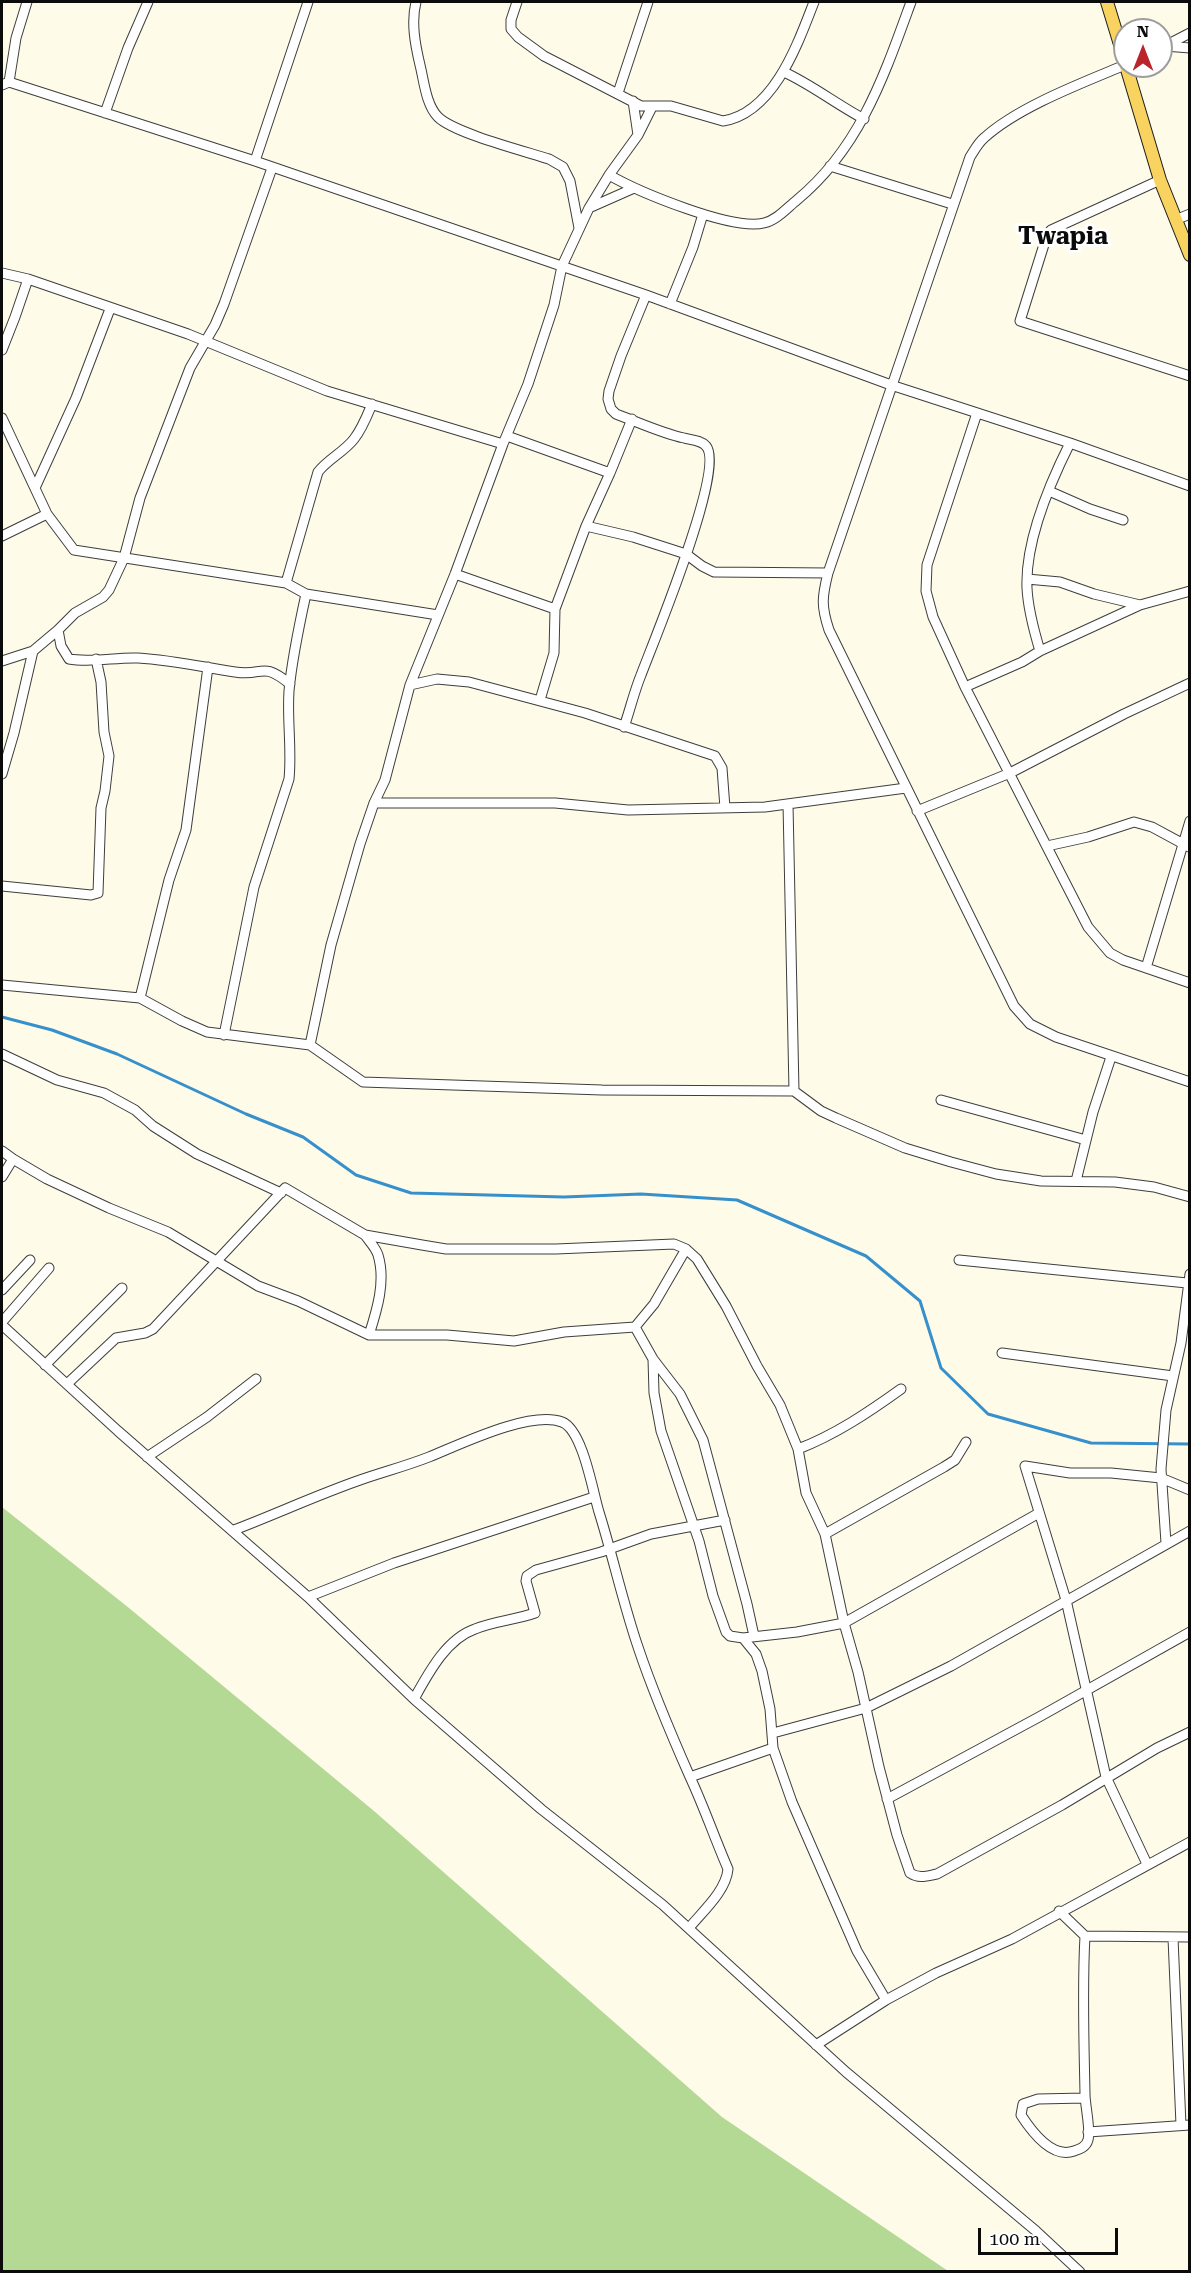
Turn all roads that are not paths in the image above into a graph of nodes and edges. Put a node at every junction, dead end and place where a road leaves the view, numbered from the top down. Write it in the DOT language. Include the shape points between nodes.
graph roads {
  1 [pos="27,2"];
  2 [pos="148,2"];
  3 [pos="308,2"];
  4 [pos="416,2"];
  5 [pos="517,2"];
  6 [pos="648,2"];
  7 [pos="814,2"];
  8 [pos="911,2"];
  9 [pos="1107,2"];
  10 [pos="1113,23"];
  11 [pos="1190,33"];
  12 [pos="1173,42"];
  13 [pos="1173,47"];
  14 [pos="1190,48"];
  15 [pos="1113,69"];
  16 [pos="784,72"];
  17 [pos="1129,78"];
  18 [pos="5,84"];
  19 [pos="618,93"];
  20 [pos="633,101"];
  21 [pos="652,107"];
  22 [pos="105,113"];
  23 [pos="864,119"];
  24 [pos="638,135"];
  25 [pos="255,161"];
  26 [pos="830,166"];
  27 [pos="272,168"];
  28 [pos="609,175"];
  29 [pos="1160,180"];
  30 [pos="632,189"];
  31 [pos="952,204"];
  32 [pos="589,208"];
  33 [pos="703,214"];
  34 [pos="1190,214"];
  35 [pos="1175,220"];
  36 [pos="579,228"];
  37 [pos="1190,255"];
  38 [pos="562,266"];
  39 [pos="2,273"];
  40 [pos="28,279"];
  41 [pos="646,295"];
  42 [pos="670,304"];
  43 [pos="110,309"];
  44 [pos="206,342"];
  45 [pos="2,350"];
  46 [pos="1190,376"];
  47 [pos="891,385"];
  48 [pos="372,404"];
  49 [pos="977,413"];
  50 [pos="2,418"];
  51 [pos="632,419"];
  52 [pos="505,440"];
  53 [pos="1070,443"];
  54 [pos="610,473"];
  55 [pos="1190,486"];
  56 [pos="35,488"];
  57 [pos="1049,490"];
  58 [pos="47,514"];
  59 [pos="1123,520"];
  60 [pos="586,526"];
  61 [pos="2,536"];
  62 [pos="686,554"];
  63 [pos="124,558"];
  64 [pos="828,573"];
  65 [pos="455,574"];
  66 [pos="1027,579"];
  67 [pos="286,583"];
  68 [pos="1190,591"];
  69 [pos="306,594"];
  70 [pos="1140,605"];
  71 [pos="555,609"];
  72 [pos="438,615"];
  73 [pos="58,630"];
  74 [pos="33,651"];
  75 [pos="1040,651"];
  76 [pos="96,659"];
  77 [pos="2,661"];
  78 [pos="208,667"];
  79 [pos="1190,683"];
  80 [pos="290,684"];
  81 [pos="410,685"];
  82 [pos="965,687"];
  83 [pos="540,700"];
  84 [pos="624,727"];
  85 [pos="1010,772"];
  86 [pos="2,774"];
  87 [pos="906,788"];
  88 [pos="374,803"];
  89 [pos="788,804"];
  90 [pos="725,808"];
  91 [pos="917,811"];
  92 [pos="1190,821"];
  93 [pos="1047,846"];
  94 [pos="1187,846"];
  95 [pos="2,886"];
  96 [pos="1146,968"];
  97 [pos="1190,983"];
  98 [pos="2,985"];
  99 [pos="140,999"];
  100 [pos="224,1035"];
  101 [pos="310,1045"];
  102 [pos="2,1054"];
  103 [pos="1111,1057"];
  104 [pos="1190,1082"];
  105 [pos="794,1091"];
  106 [pos="941,1100"];
  107 [pos="1086,1140"];
  108 [pos="2,1151"];
  109 [pos="13,1159"];
  110 [pos="2,1177"];
  111 [pos="1076,1181"];
  112 [pos="280,1193"];
  113 [pos="1190,1197"];
  114 [pos="365,1235"];
  115 [pos="686,1249"];
  116 [pos="30,1260"];
  117 [pos="216,1260"];
  118 [pos="959,1260"];
  119 [pos="49,1268"];
  120 [pos="1188,1278"];
  121 [pos="122,1288"];
  122 [pos="2,1290"];
  123 [pos="1188,1299"];
  124 [pos="2,1323"];
  125 [pos="635,1327"];
  126 [pos="369,1335"];
  127 [pos="1002,1353"];
  128 [pos="653,1359"];
  129 [pos="45,1365"];
  130 [pos="1173,1376"];
  131 [pos="256,1379"];
  132 [pos="67,1384"];
  133 [pos="901,1389"];
  134 [pos="966,1442"];
  135 [pos="798,1449"];
  136 [pos="147,1457"];
  137 [pos="1161,1478"];
  138 [pos="1190,1490"];
  139 [pos="594,1497"];
  140 [pos="1039,1513"];
  141 [pos="724,1520"];
  142 [pos="694,1524"];
  143 [pos="234,1530"];
  144 [pos="1190,1531"];
  145 [pos="825,1534"];
  146 [pos="1166,1544"];
  147 [pos="610,1548"];
  148 [pos="308,1597"];
  149 [pos="1066,1600"];
  150 [pos="844,1623"];
  151 [pos="1190,1632"];
  152 [pos="754,1636"];
  153 [pos="743,1638"];
  154 [pos="1086,1690"];
  155 [pos="414,1699"];
  156 [pos="866,1708"];
  157 [pos="1190,1732"];
  158 [pos="772,1733"];
  159 [pos="773,1748"];
  160 [pos="690,1777"];
  161 [pos="1106,1777"];
  162 [pos="887,1799"];
  163 [pos="1190,1842"];
  164 [pos="1147,1864"];
  165 [pos="1059,1911"];
  166 [pos="689,1928"];
  167 [pos="1085,1936"];
  168 [pos="1190,1937"];
  169 [pos="1173,1938"];
  170 [pos="886,2000"];
  171 [pos="816,2045"];
  172 [pos="1085,2098"];
  173 [pos="1185,2125"];
  174 [pos="1088,2132"];
  175 [pos="1080,2271"];
  1 -- 18 [label="street"];
  2 -- 22 [label="street"];
  3 -- 25 [label="street"];
  4 -- 36 [label="street" via="416,50 429,101 437,116 452,127 549,159 562,167 570,182"];
  5 -- 19 [label="street" via="511,29 518,38 544,56"];
  6 -- 19 [label="street"];
  7 -- 16 [label="street"];
  8 -- 23 [label="street"];
  9 -- 10 [label="main road"];
  11 -- 12 [label="street"];
  13 -- 14 [label="street"];
  15 -- 31 [label="street" via="994,129 970,157"];
  16 -- 21 [label="street" via="748,112 732,120 714,120 671,106"];
  16 -- 23 [label="street"];
  17 -- 29 [label="main road"];
  18 -- 22 [label="street"];
  19 -- 20 [label="street"];
  20 -- 21 [label="street"];
  20 -- 24 [label="street"];
  21 -- 24 [label="street"];
  22 -- 25 [label="street"];
  23 -- 26 [label="street"];
  24 -- 28 [label="street"];
  25 -- 27 [label="street"];
  26 -- 31 [label="street"];
  26 -- 33 [label="street" via="814,186 767,223 753,225"];
  27 -- 38 [label="street"];
  27 -- 44 [label="street" via="224,304"];
  28 -- 30 [label="street"];
  28 -- 32 [label="street"];
  29 -- 35 [label="main road"];
  29 -- 46 [label="street" via="1051,230 1020,321"];
  30 -- 32 [label="street"];
  30 -- 33 [label="street"];
  31 -- 47 [label="street"];
  32 -- 36 [label="street"];
  33 -- 42 [label="street"];
  34 -- 35 [label="street"];
  35 -- 37 [label="main road"];
  36 -- 38 [label="street"];
  38 -- 41 [label="street"];
  38 -- 52 [label="street" via="554,305"];
  39 -- 40 [label="street"];
  40 -- 43 [label="street"];
  40 -- 45 [label="street"];
  41 -- 42 [label="street"];
  41 -- 51 [label="street" via="608,399 616,414"];
  42 -- 47 [label="street"];
  43 -- 44 [label="street"];
  43 -- 56 [label="street" via="76,398"];
  44 -- 48 [label="street" via="310,385"];
  44 -- 63 [label="street" via="190,368 140,498"];
  47 -- 49 [label="street"];
  47 -- 64 [label="street"];
  48 -- 52 [label="street"];
  48 -- 67 [label="street" via="353,441 318,472"];
  49 -- 53 [label="street"];
  49 -- 82 [label="street" via="927,565 926,591 931,608"];
  50 -- 56 [label="street"];
  51 -- 54 [label="street"];
  51 -- 62 [label="street" via="702,443 709,452 706,483"];
  52 -- 54 [label="street"];
  52 -- 65 [label="street"];
  53 -- 55 [label="street"];
  53 -- 57 [label="street"];
  54 -- 60 [label="street"];
  56 -- 58 [label="street"];
  57 -- 59 [label="street"];
  57 -- 66 [label="street" via="1033,542"];
  58 -- 61 [label="street"];
  58 -- 63 [label="street" via="74,550"];
  60 -- 62 [label="street"];
  60 -- 71 [label="street"];
  62 -- 64 [label="street" via="714,572"];
  62 -- 84 [label="street"];
  63 -- 67 [label="street"];
  63 -- 73 [label="street" via="110,590 75,613"];
  64 -- 87 [label="street" via="822,610 829,630"];
  65 -- 71 [label="street"];
  65 -- 72 [label="street"];
  66 -- 70 [label="street" via="1060,582"];
  66 -- 75 [label="street" via="1028,604"];
  67 -- 69 [label="street"];
  68 -- 70 [label="street"];
  69 -- 72 [label="street"];
  69 -- 80 [label="street"];
  70 -- 75 [label="street"];
  71 -- 83 [label="street" via="554,653"];
  72 -- 81 [label="street"];
  73 -- 74 [label="street"];
  73 -- 76 [label="street" via="69,659"];
  74 -- 77 [label="street"];
  74 -- 86 [label="street"];
  75 -- 82 [label="street"];
  76 -- 78 [label="street" via="137,658"];
  76 -- 95 [label="street" via="108,756 101,808 98,893 91,896"];
  78 -- 80 [label="street" via="237,673 266,670"];
  78 -- 99 [label="street" via="186,830 169,880"];
  79 -- 85 [label="street"];
  80 -- 100 [label="street" via="289,779 254,887"];
  81 -- 83 [label="street" via="450,679"];
  81 -- 88 [label="street" via="385,780"];
  82 -- 85 [label="street"];
  83 -- 84 [label="street"];
  84 -- 90 [label="street" via="715,756 722,768"];
  85 -- 91 [label="street"];
  85 -- 93 [label="street"];
  87 -- 89 [label="street"];
  87 -- 91 [label="street"];
  88 -- 90 [label="street" via="555,803 628,810"];
  88 -- 101 [label="street" via="331,945"];
  89 -- 90 [label="street"];
  89 -- 105 [label="street"];
  91 -- 103 [label="street" via="1014,1006 1030,1024"];
  92 -- 94 [label="street"];
  93 -- 94 [label="street" via="1134,822"];
  93 -- 96 [label="street" via="1095,938 1110,953"];
  94 -- 96 [label="street"];
  96 -- 97 [label="street"];
  98 -- 99 [label="street"];
  99 -- 100 [label="street" via="207,1032"];
  100 -- 101 [label="street"];
  101 -- 105 [label="street" via="363,1082 602,1090"];
  102 -- 112 [label="street" via="57,1080 104,1093 197,1154"];
  103 -- 104 [label="street"];
  103 -- 107 [label="street"];
  105 -- 111 [label="street" via="821,1111 905,1148 996,1174 1041,1181"];
  106 -- 107 [label="street"];
  107 -- 111 [label="street"];
  108 -- 109 [label="street"];
  109 -- 110 [label="street"];
  109 -- 117 [label="street" via="109,1208 168,1232"];
  111 -- 113 [label="street" via="1132,1184"];
  112 -- 114 [label="street" via="285,1188"];
  112 -- 117 [label="street"];
  114 -- 115 [label="street" via="446,1249 674,1244"];
  114 -- 126 [label="street" via="378,1253 380,1275"];
  115 -- 125 [label="street" via="654,1304"];
  115 -- 135 [label="street" via="697,1259 726,1306 780,1405"];
  116 -- 122 [label="street"];
  117 -- 126 [label="street" via="258,1286"];
  117 -- 132 [label="street" via="153,1329 116,1338"];
  118 -- 120 [label="street"];
  119 -- 124 [label="street"];
  120 -- 123 [label="street"];
  121 -- 129 [label="street"];
  123 -- 130 [label="street"];
  124 -- 129 [label="street"];
  125 -- 126 [label="street" via="564,1332 514,1341 447,1335"];
  125 -- 128 [label="street"];
  127 -- 130 [label="street"];
  128 -- 141 [label="street" via="680,1394 703,1440"];
  128 -- 142 [label="street" via="654,1393 662,1431"];
  129 -- 132 [label="street"];
  130 -- 137 [label="street"];
  131 -- 136 [label="street"];
  132 -- 136 [label="street"];
  133 -- 135 [label="street" via="843,1427"];
  134 -- 145 [label="street" via="955,1460"];
  135 -- 145 [label="street" via="806,1493"];
  136 -- 143 [label="street"];
  137 -- 138 [label="street"];
  137 -- 140 [label="street" via="1070,1473 1025,1466"];
  137 -- 146 [label="street"];
  139 -- 143 [label="street" via="574,1434 562,1422 543,1420 457,1444"];
  139 -- 147 [label="street"];
  139 -- 148 [label="street" via="394,1563"];
  140 -- 149 [label="street"];
  140 -- 150 [label="street"];
  141 -- 142 [label="street"];
  141 -- 152 [label="street"];
  142 -- 147 [label="street"];
  142 -- 153 [label="street" via="726,1632"];
  143 -- 148 [label="street"];
  144 -- 146 [label="street"];
  145 -- 150 [label="street"];
  146 -- 149 [label="street"];
  147 -- 155 [label="street" via="530,1574 526,1581 535,1613 460,1635"];
  147 -- 160 [label="street" via="646,1671"];
  148 -- 155 [label="street"];
  149 -- 154 [label="street"];
  149 -- 156 [label="street" via="951,1666"];
  150 -- 152 [label="street"];
  150 -- 156 [label="street"];
  151 -- 154 [label="street"];
  152 -- 153 [label="street"];
  153 -- 158 [label="street" via="756,1654 768,1690"];
  154 -- 161 [label="street"];
  154 -- 162 [label="street"];
  155 -- 166 [label="street" via="541,1809"];
  156 -- 158 [label="street"];
  156 -- 162 [label="street"];
  157 -- 161 [label="street"];
  158 -- 159 [label="street"];
  159 -- 160 [label="street"];
  159 -- 170 [label="street" via="792,1802 857,1951"];
  160 -- 166 [label="street" via="728,1869 722,1888"];
  161 -- 162 [label="street" via="937,1874 922,1877 916,1877 907,1867"];
  161 -- 164 [label="street"];
  163 -- 164 [label="street"];
  164 -- 165 [label="street"];
  165 -- 167 [label="street"];
  165 -- 170 [label="street" via="1012,1939"];
  166 -- 171 [label="street"];
  167 -- 169 [label="street"];
  167 -- 172 [label="street"];
  168 -- 169 [label="street"];
  169 -- 173 [label="street"];
  170 -- 171 [label="street"];
  171 -- 175 [label="street"];
  172 -- 174 [label="street"];
  172 -- 174 [label="street" via="1038,2099 1023,2104 1021,2115 1041,2139 1061,2153 1083,2148"];
  173 -- 174 [label="street"];
}
